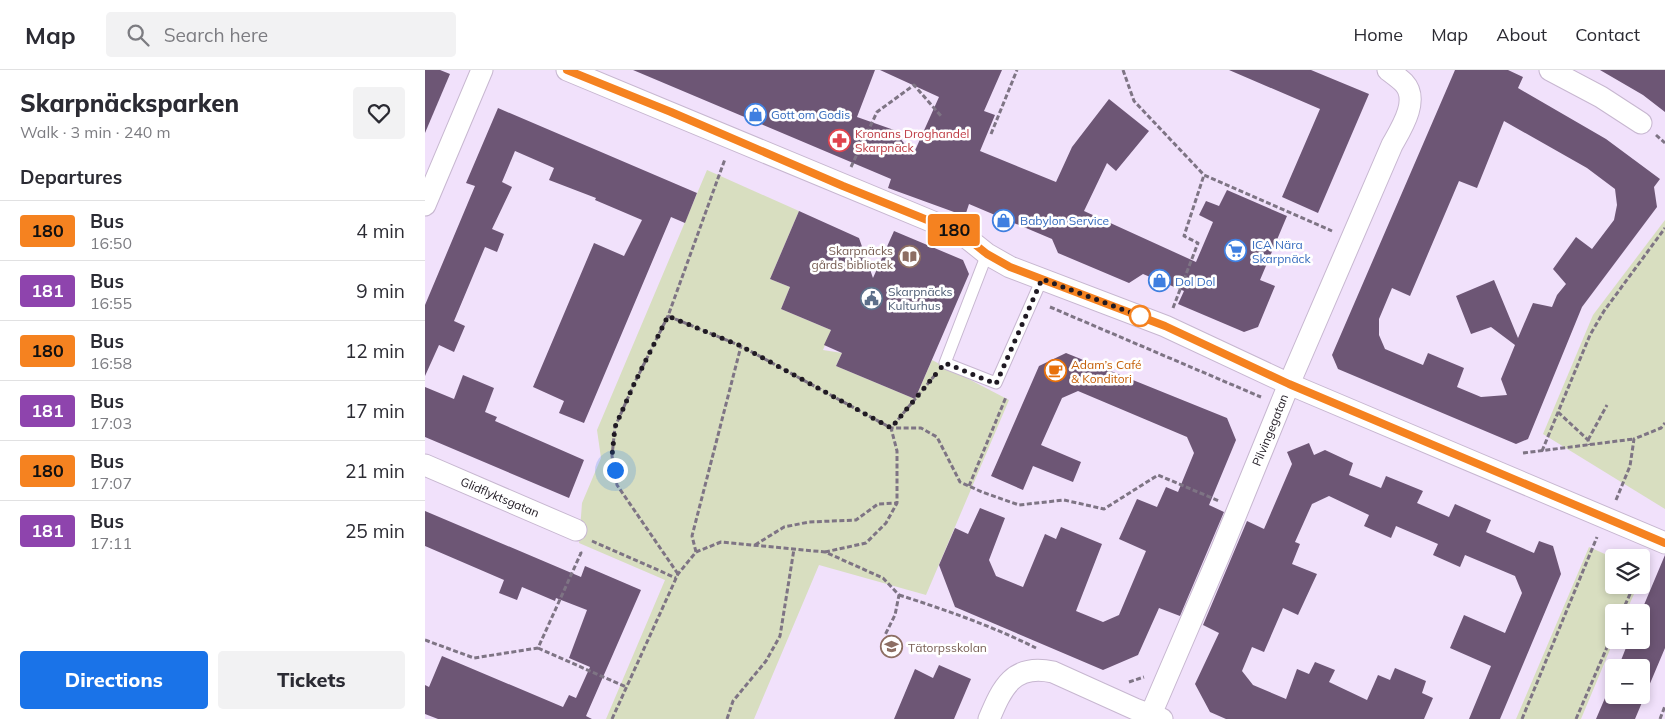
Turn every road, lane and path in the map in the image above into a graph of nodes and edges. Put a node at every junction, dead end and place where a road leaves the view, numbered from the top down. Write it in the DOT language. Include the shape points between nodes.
graph roads {
  1 [pos="482,70"];
  2 [pos="567,70"];
  3 [pos="1017,70"];
  4 [pos="1123,70"];
  5 [pos="1388,70"];
  6 [pos="1550,70"];
  7 [pos="941,116"];
  8 [pos="1641,123"];
  9 [pos="991,134"];
  10 [pos="733,138"];
  11 [pos="1204,175"];
  12 [pos="843,186"];
  13 [pos="425,205"];
  14 [pos="1665,228"];
  15 [pos="1352,240"];
  16 [pos="987,254"];
  17 [pos="1042,279"];
  18 [pos="1044,305"];
  19 [pos="668,316"];
  20 [pos="1165,326"];
  21 [pos="741,346"];
  22 [pos="945,363"];
  23 [pos="1289,384"];
  24 [pos="1007,396"];
  25 [pos="1269,400"];
  26 [pos="1607,405"];
  27 [pos="1558,412"];
  28 [pos="1665,423"];
  29 [pos="891,428"];
  30 [pos="1634,439"];
  31 [pos="1588,440"];
  32 [pos="1589,446"];
  33 [pos="1542,451"];
  34 [pos="1523,453"];
  35 [pos="425,465"];
  36 [pos="969,486"];
  37 [pos="897,503"];
  38 [pos="1226,503"];
  39 [pos="1605,518"];
  40 [pos="576,530"];
  41 [pos="1665,543"];
  42 [pos="754,545"];
  43 [pos="793,549"];
  44 [pos="696,552"];
  45 [pos="825,552"];
  46 [pos="677,576"];
  47 [pos="899,595"];
  48 [pos="885,635"];
  49 [pos="425,640"];
  50 [pos="538,648"];
  51 [pos="1606,649"];
  52 [pos="1044,652"];
  53 [pos="1167,676"];
  54 [pos="1128,682"];
  55 [pos="627,687"];
  56 [pos="1665,706"];
  57 [pos="1156,716"];
  58 [pos="612,719"];
  59 [pos="727,719"];
  60 [pos="989,719"];
  61 [pos="1522,719"];
  62 [pos="1576,719"];
  63 [pos="1660,719"];
  1 -- 13 [label="street"];
  2 -- 10 [label="street"];
  3 -- 9 [label="path"];
  4 -- 11 [label="path" via="1134,101"];
  5 -- 15 [label="street, Pilvingegatan" via="1405,84 1411,98 1405,121"];
  6 -- 8 [label="street"];
  7 -- 12 [label="path" via="914,85 877,112"];
  10 -- 12 [label="street"];
  10 -- 19 [label="path"];
  11 -- 15 [label="path"];
  11 -- 20 [label="path" via="1184,236 1198,243"];
  12 -- 16 [label="street" via="962,234"];
  14 -- 27 [label="path" via="1590,335"];
  15 -- 23 [label="street, Pilvingegatan"];
  16 -- 17 [label="street"];
  16 -- 22 [label="lane"];
  17 -- 20 [label="street"];
  17 -- 22 [label="lane" via="996,384"];
  18 -- 25 [label="path"];
  19 -- 21 [label="path"];
  19 -- 46 [label="path" via="615,427 612,456 617,485"];
  20 -- 23 [label="street"];
  21 -- 29 [label="path"];
  21 -- 44 [label="path" via="692,536"];
  22 -- 29 [label="path"];
  23 -- 39 [label="street"];
  23 -- 53 [label="street, Pilvingegatan"];
  24 -- 36 [label="path"];
  26 -- 31 [label="path"];
  27 -- 31 [label="path"];
  27 -- 33 [label="path"];
  28 -- 30 [label="path" via="1661,428"];
  29 -- 36 [label="path" via="921,428 937,437 960,482"];
  29 -- 37 [label="path" via="897,452"];
  30 -- 32 [label="path"];
  30 -- 39 [label="path" via="1630,466"];
  31 -- 32 [label="path"];
  32 -- 33 [label="path"];
  33 -- 34 [label="path"];
  35 -- 40 [label="street, Glidflyktsgatan"];
  36 -- 38 [label="path" via="1019,505 1064,500 1104,509 1158,475"];
  37 -- 42 [label="path" via="878,504 856,520 809,522 784,528"];
  37 -- 45 [label="path" via="886,523 866,543"];
  39 -- 41 [label="street"];
  39 -- 61 [label="path"];
  40 -- 46 [label="path" via="595,542"];
  40 -- 50 [label="path" via="581,553"];
  42 -- 43 [label="path"];
  42 -- 44 [label="path" via="721,542"];
  43 -- 45 [label="path"];
  43 -- 59 [label="path" via="780,636 766,661 733,701"];
  44 -- 46 [label="path"];
  45 -- 47 [label="path" via="883,578"];
  46 -- 55 [label="path"];
  47 -- 48 [label="path" via="895,615"];
  47 -- 52 [label="path" via="958,614"];
  49 -- 50 [label="path" via="474,658"];
  50 -- 55 [label="path"];
  51 -- 62 [label="path"];
  53 -- 54 [label="path" via="1154,674"];
  53 -- 57 [label="street, Pilvingegatan"];
  55 -- 58 [label="path"];
  56 -- 63 [label="path"];
  57 -- 60 [label="street, Pilvingegatan" via="1039,668 1011,679"];
}
